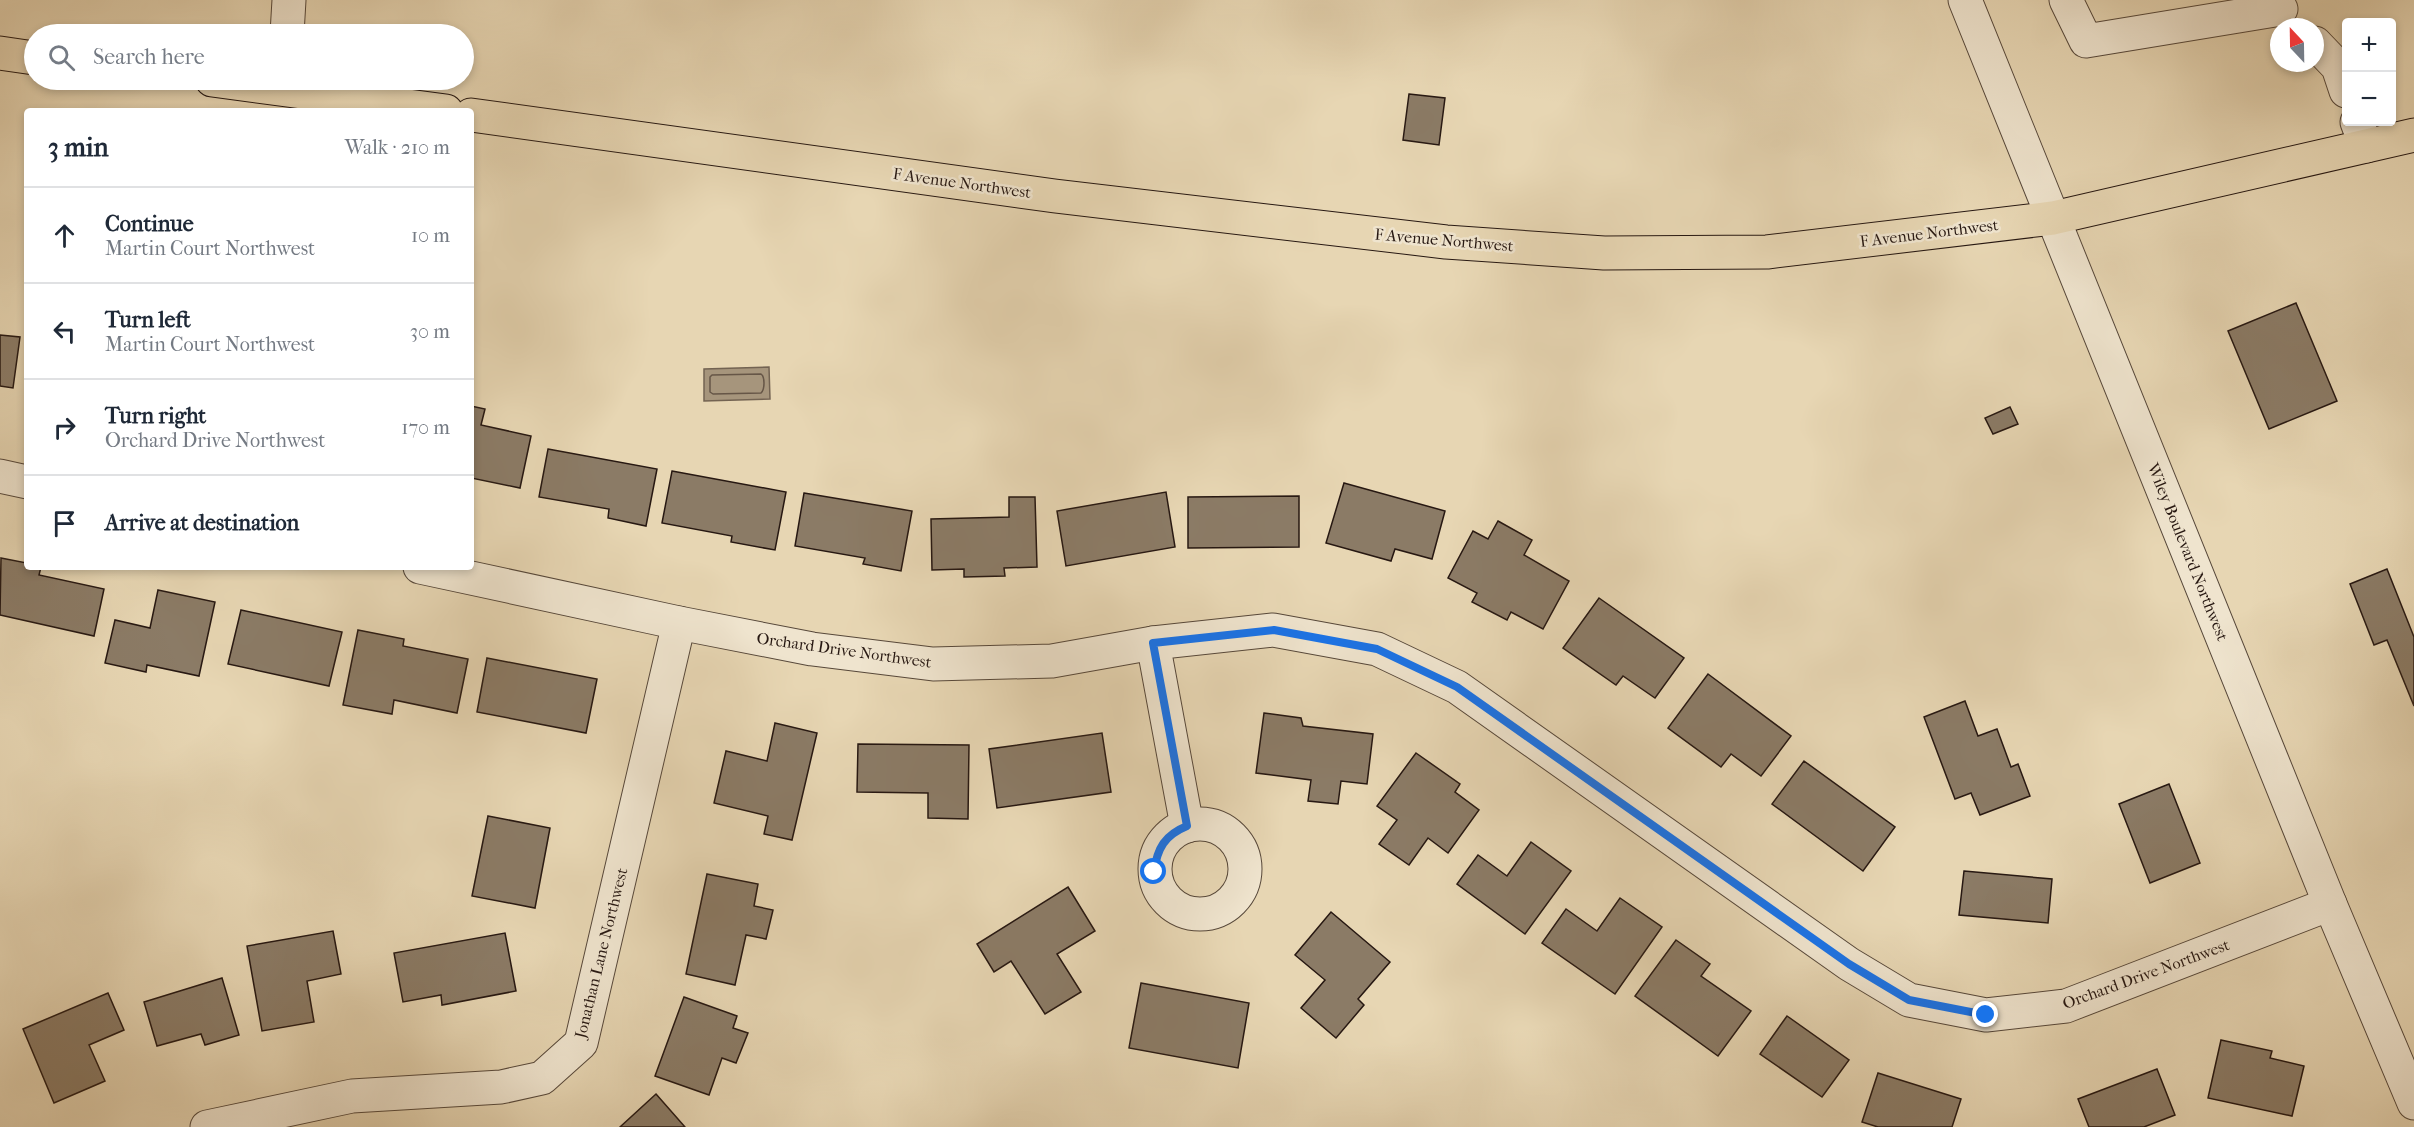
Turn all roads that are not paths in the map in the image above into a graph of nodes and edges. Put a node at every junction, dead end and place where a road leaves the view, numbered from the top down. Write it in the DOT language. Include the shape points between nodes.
graph roads {
  1 [pos="290,0"];
  2 [pos="1965,0"];
  3 [pos="2066,0"];
  4 [pos="2282,12"];
  5 [pos="288,24"];
  6 [pos="0,53"];
  7 [pos="2324,53"];
  8 [pos="24,57"];
  9 [pos="2342,79"];
  10 [pos="319,90"];
  11 [pos="428,108"];
  12 [pos="474,114"];
  13 [pos="2362,134"];
  14 [pos="2414,135"];
  15 [pos="2052,218"];
  16 [pos="0,476"];
  17 [pos="24,481"];
  18 [pos="434,570"];
  19 [pos="679,623"];
  20 [pos="1153,643"];
  21 [pos="1187,826"];
  22 [pos="2331,904"];
  23 [pos="2414,1103"];
  24 [pos="207,1127"];
  1 -- 5 [label="street"];
  2 -- 15 [label="street, Wiley Boulevard Northwest"];
  3 -- 4 [label="street" via="2086,41"];
  6 -- 8 [label="main road"];
  7 -- 9 [label="street" via="2338,67"];
  10 -- 11 [label="main road"];
  12 -- 15 [label="main road, F Avenue Northwest" via="1067,198 1446,242 1604,253 1767,252"];
  13 -- 14 [label="main road, F Avenue Northwest"];
  13 -- 15 [label="main road, F Avenue Northwest"];
  15 -- 22 [label="street, Wiley Boulevard Northwest"];
  16 -- 17 [label="street"];
  18 -- 19 [label="street, Orchard Drive Northwest"];
  19 -- 20 [label="street, Orchard Drive Northwest" via="812,649 933,664 1052,661"];
  19 -- 24 [label="street, Jonathan Lane Northwest" via="581,1042 542,1078 501,1087 352,1096"];
  20 -- 21 [label="street"];
  20 -- 22 [label="street, Orchard Drive Northwest" via="1274,630 1377,649 1457,687 1849,964 1909,1000 1986,1015 2066,1006"];
  22 -- 23 [label="street, Wiley Boulevard Northwest"];
}
